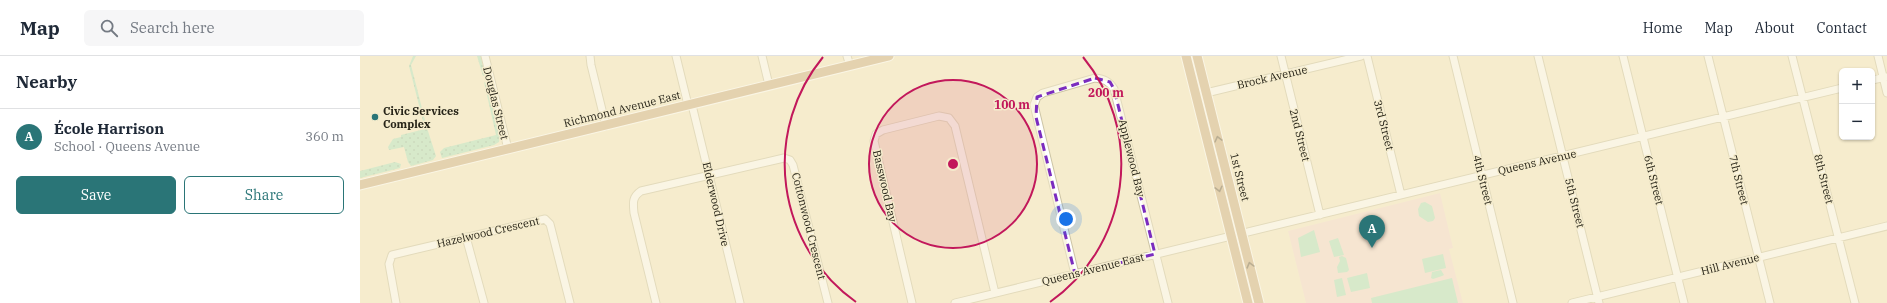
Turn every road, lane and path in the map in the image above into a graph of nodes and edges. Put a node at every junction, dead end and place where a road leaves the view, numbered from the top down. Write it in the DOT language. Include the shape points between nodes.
graph roads {
  1 [pos="484,56"];
  2 [pos="590,56"];
  3 [pos="676,56"];
  4 [pos="762,56"];
  5 [pos="847,56"];
  6 [pos="889,56"];
  7 [pos="1186,56"];
  8 [pos="1197,56"];
  9 [pos="1280,56"];
  10 [pos="1361,56"];
  11 [pos="1367,56"];
  12 [pos="1453,56"];
  13 [pos="1538,56"];
  14 [pos="1623,56"];
  15 [pos="1708,56"];
  16 [pos="1792,56"];
  17 [pos="1878,56"];
  18 [pos="850,66"];
  19 [pos="1285,74"];
  20 [pos="1885,77"];
  21 [pos="1875,79"];
  22 [pos="770,86"];
  23 [pos="1839,89"];
  24 [pos="1195,92"];
  25 [pos="1206,93"];
  26 [pos="1887,93"];
  27 [pos="1803,97"];
  28 [pos="690,105"];
  29 [pos="1723,117"];
  30 [pos="606,126"];
  31 [pos="1643,136"];
  32 [pos="508,149"];
  33 [pos="1564,156"];
  34 [pos="710,175"];
  35 [pos="1481,175"];
  36 [pos="360,185"];
  37 [pos="1401,195"];
  38 [pos="1320,214"];
  39 [pos="1887,226"];
  40 [pos="1241,233"];
  41 [pos="1231,236"];
  42 [pos="466,237"];
  43 [pos="1838,237"];
  44 [pos="1155,254"];
  45 [pos="1758,257"];
  46 [pos="1075,274"];
  47 [pos="1678,277"];
  48 [pos="995,293"];
  49 [pos="1599,300"];
  50 [pos="396,303"];
  51 [pos="484,303"];
  52 [pos="570,303"];
  53 [pos="656,303"];
  54 [pos="740,303"];
  55 [pos="828,303"];
  56 [pos="912,303"];
  57 [pos="955,303"];
  58 [pos="1168,303"];
  59 [pos="1248,303"];
  60 [pos="1259,303"];
  61 [pos="1514,303"];
  62 [pos="1572,303"];
  63 [pos="1684,303"];
  64 [pos="1770,303"];
  65 [pos="1855,303"];
  1 -- 32 [label="street, Douglas Street"];
  2 -- 30 [label="street"];
  3 -- 28 [label="street, Elderwood Drive"];
  4 -- 22 [label="street"];
  5 -- 18 [label="street"];
  6 -- 18 [label="main road, Richmond Avenue East"];
  7 -- 24 [label="main road"];
  8 -- 25 [label="main road, 1st Street"];
  9 -- 19 [label="street, 2nd Street"];
  10 -- 19 [label="street, Brock Avenue"];
  11 -- 37 [label="street, 3rd Street"];
  12 -- 35 [label="street, 4th Street"];
  13 -- 33 [label="street, 5th Street"];
  14 -- 31 [label="street, 6th Street"];
  15 -- 29 [label="street, 7th Street"];
  16 -- 27 [label="street, 8th Street"];
  17 -- 20 [label="street"];
  18 -- 22 [label="main road, Richmond Avenue East"];
  19 -- 25 [label="street, Brock Avenue"];
  19 -- 38 [label="street, 2nd Street"];
  20 -- 21 [label="street"];
  20 -- 26 [label="street"];
  22 -- 28 [label="main road, Richmond Avenue East"];
  23 -- 27 [label="street, Queens Avenue"];
  24 -- 25 [label="street, Brock Avenue"];
  24 -- 41 [label="main road, one-way"];
  40 -- 25 [label="main road, 1st Street, one-way"];
  27 -- 29 [label="street, Queens Avenue"];
  27 -- 43 [label="street, 8th Street"];
  28 -- 30 [label="main road, Richmond Avenue East"];
  28 -- 34 [label="street, Elderwood Drive"];
  29 -- 31 [label="street, Queens Avenue"];
  29 -- 45 [label="street, 7th Street"];
  30 -- 32 [label="main road, Richmond Avenue East"];
  31 -- 33 [label="street, Queens Avenue"];
  31 -- 47 [label="street, 6th Street"];
  32 -- 36 [label="main road, Richmond Avenue East"];
  33 -- 35 [label="street, Queens Avenue"];
  33 -- 49 [label="street, 5th Street"];
  34 -- 53 [label="street" via="640,191 635,195 634,213"];
  34 -- 54 [label="street, Elderwood Drive"];
  34 -- 55 [label="street, Cottonwood Crescent" via="775,159 790,160 796,174"];
  35 -- 37 [label="street, Queens Avenue"];
  35 -- 61 [label="street, 4th Street"];
  37 -- 38 [label="street, Queens Avenue"];
  38 -- 40 [label="street, Queens Avenue"];
  39 -- 43 [label="street, Hill Avenue"];
  40 -- 41 [label="street, Queens Avenue"];
  60 -- 40 [label="main road, 1st Street, one-way"];
  41 -- 44 [label="street, Queens Avenue East"];
  41 -- 59 [label="main road"];
  42 -- 50 [label="street, Hazelwood Crescent" via="392,255 389,264"];
  42 -- 51 [label="street"];
  42 -- 52 [label="street, Hazelwood Crescent" via="545,219 550,224"];
  43 -- 45 [label="street, Hill Avenue"];
  43 -- 65 [label="street, 8th Street"];
  44 -- 46 [label="street, Queens Avenue East"];
  44 -- 46 [label="street, Applewood Bay" via="1114,89 1110,82 1095,78 1043,93 1037,97 1034,105"];
  44 -- 58 [label="street"];
  45 -- 47 [label="street, Hill Avenue"];
  45 -- 64 [label="street, 7th Street"];
  46 -- 48 [label="street, Queens Avenue East"];
  47 -- 49 [label="street, Hill Avenue"];
  47 -- 63 [label="street, 6th Street"];
  48 -- 56 [label="street, Basswood Bay" via="955,126 949,118 940,116 883,130 876,134 874,141"];
  48 -- 57 [label="street, Queens Avenue East"];
  49 -- 62 [label="street, Hill Avenue"];
}
